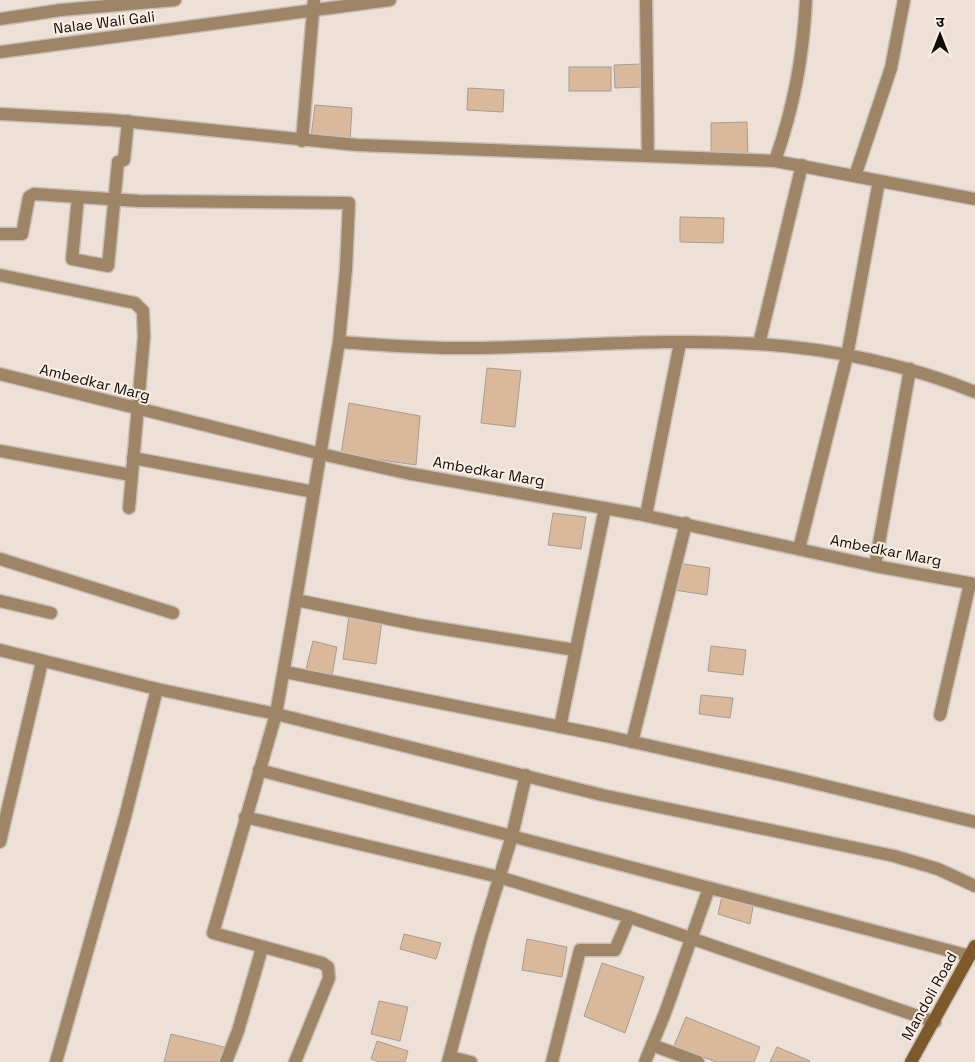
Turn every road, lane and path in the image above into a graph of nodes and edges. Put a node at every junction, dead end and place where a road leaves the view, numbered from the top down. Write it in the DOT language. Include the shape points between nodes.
graph roads {
  1 [pos="167,0"];
  2 [pos="390,0"];
  3 [pos="646,0"];
  4 [pos="806,0"];
  5 [pos="904,0"];
  6 [pos="61,5"];
  7 [pos="315,5"];
  8 [pos="0,19"];
  9 [pos="0,52"];
  10 [pos="0,114"];
  11 [pos="128,121"];
  12 [pos="302,140"];
  13 [pos="648,156"];
  14 [pos="775,162"];
  15 [pos="802,165"];
  16 [pos="855,176"];
  17 [pos="879,181"];
  18 [pos="78,197"];
  19 [pos="975,199"];
  20 [pos="115,200"];
  21 [pos="0,234"];
  22 [pos="0,275"];
  23 [pos="339,342"];
  24 [pos="680,343"];
  25 [pos="759,344"];
  26 [pos="847,356"];
  27 [pos="910,369"];
  28 [pos="0,374"];
  29 [pos="975,392"];
  30 [pos="137,409"];
  31 [pos="0,451"];
  32 [pos="320,454"];
  33 [pos="133,458"];
  34 [pos="131,475"];
  35 [pos="314,492"];
  36 [pos="129,508"];
  37 [pos="605,508"];
  38 [pos="646,516"];
  39 [pos="686,523"];
  40 [pos="798,549"];
  41 [pos="0,559"];
  42 [pos="875,566"];
  43 [pos="973,584"];
  44 [pos="296,600"];
  45 [pos="0,601"];
  46 [pos="51,612"];
  47 [pos="173,612"];
  48 [pos="0,650"];
  49 [pos="576,650"];
  50 [pos="42,662"];
  51 [pos="285,672"];
  52 [pos="157,689"];
  53 [pos="276,714"];
  54 [pos="940,715"];
  55 [pos="560,726"];
  56 [pos="632,742"];
  57 [pos="259,770"];
  58 [pos="526,775"];
  59 [pos="244,817"];
  60 [pos="975,822"];
  61 [pos="512,836"];
  62 [pos="0,842"];
  63 [pos="499,877"];
  64 [pos="975,886"];
  65 [pos="709,888"];
  66 [pos="629,917"];
  67 [pos="692,939"];
  68 [pos="262,948"];
  69 [pos="972,951"];
  70 [pos="935,1022"];
  71 [pos="652,1045"];
  72 [pos="449,1060"];
  73 [pos="914,1061"];
  74 [pos="56,1062"];
  75 [pos="226,1062"];
  76 [pos="295,1062"];
  77 [pos="471,1062"];
  78 [pos="552,1062"];
  79 [pos="645,1062"];
  80 [pos="698,1062"];
  1 -- 6 [label="street"];
  2 -- 7 [label="street, Nalae Wali Gali"];
  3 -- 13 [label="street"];
  4 -- 14 [label="street" via="803,47 790,117"];
  5 -- 16 [label="street" via="891,68"];
  6 -- 8 [label="street"];
  7 -- 9 [label="street, Nalae Wali Gali"];
  7 -- 12 [label="street"];
  10 -- 11 [label="street"];
  11 -- 12 [label="street"];
  11 -- 20 [label="street" via="124,160 118,162"];
  12 -- 13 [label="street"];
  13 -- 14 [label="street"];
  14 -- 15 [label="street"];
  15 -- 16 [label="street"];
  15 -- 25 [label="street"];
  16 -- 17 [label="street"];
  17 -- 19 [label="street"];
  17 -- 26 [label="street"];
  18 -- 20 [label="street"];
  18 -- 20 [label="street" via="72,258 108,266"];
  18 -- 21 [label="street" via="31,195 22,234"];
  20 -- 23 [label="street" via="349,203"];
  22 -- 30 [label="street" via="90,292 140,306 145,317"];
  23 -- 24 [label="street" via="475,348"];
  23 -- 32 [label="street"];
  24 -- 25 [label="street"];
  24 -- 38 [label="street"];
  25 -- 26 [label="street"];
  26 -- 27 [label="street"];
  26 -- 40 [label="street"];
  27 -- 29 [label="street"];
  27 -- 42 [label="street"];
  28 -- 30 [label="street, Ambedkar Marg"];
  30 -- 32 [label="street, Ambedkar Marg"];
  30 -- 33 [label="street"];
  31 -- 34 [label="street"];
  32 -- 35 [label="street"];
  32 -- 37 [label="street, Ambedkar Marg"];
  33 -- 34 [label="street"];
  33 -- 35 [label="street"];
  34 -- 36 [label="street"];
  35 -- 44 [label="street"];
  37 -- 38 [label="street, Ambedkar Marg"];
  37 -- 49 [label="street"];
  38 -- 39 [label="street, Ambedkar Marg"];
  39 -- 40 [label="street, Ambedkar Marg"];
  39 -- 56 [label="street"];
  40 -- 42 [label="street, Ambedkar Marg"];
  41 -- 47 [label="street"];
  42 -- 43 [label="street, Ambedkar Marg"];
  43 -- 54 [label="street"];
  44 -- 49 [label="street" via="419,625"];
  44 -- 51 [label="street"];
  45 -- 46 [label="street"];
  48 -- 50 [label="street"];
  49 -- 55 [label="street"];
  50 -- 52 [label="street"];
  50 -- 62 [label="street"];
  51 -- 53 [label="street"];
  51 -- 55 [label="street"];
  52 -- 53 [label="street"];
  52 -- 74 [label="street" via="125,817"];
  53 -- 57 [label="street"];
  53 -- 58 [label="street"];
  55 -- 56 [label="street"];
  56 -- 60 [label="street"];
  57 -- 59 [label="street"];
  57 -- 61 [label="street"];
  58 -- 61 [label="street"];
  58 -- 64 [label="street" via="602,795 894,856 931,867"];
  59 -- 63 [label="street"];
  59 -- 68 [label="street" via="213,933"];
  61 -- 63 [label="street"];
  61 -- 65 [label="street"];
  63 -- 66 [label="street"];
  63 -- 72 [label="street"];
  65 -- 67 [label="street"];
  65 -- 69 [label="street"];
  66 -- 67 [label="street"];
  66 -- 78 [label="street" via="615,950 580,950"];
  67 -- 70 [label="street"];
  67 -- 71 [label="street"];
  68 -- 75 [label="street"];
  68 -- 76 [label="street" via="322,962 328,967 328,978"];
  69 -- 70 [label="street, Mandoli Road"];
  70 -- 73 [label="street, Mandoli Road"];
  71 -- 79 [label="street"];
  71 -- 80 [label="street"];
  72 -- 77 [label="street"];
}
